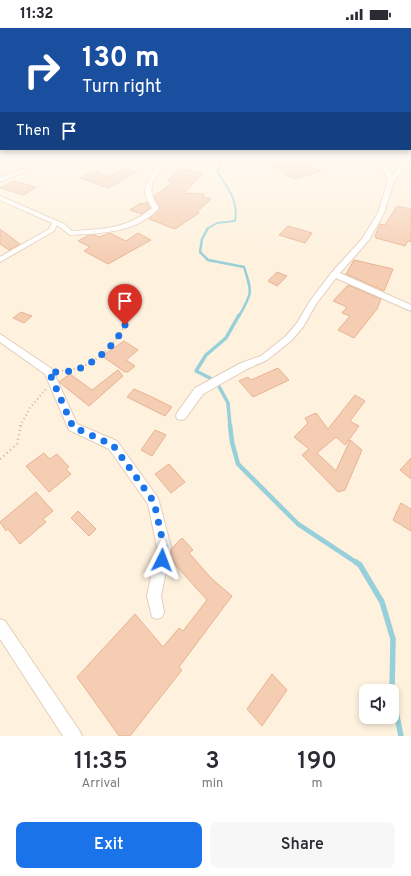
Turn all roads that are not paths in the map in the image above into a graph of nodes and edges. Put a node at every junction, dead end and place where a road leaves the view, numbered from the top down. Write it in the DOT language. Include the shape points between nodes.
graph roads {
  1 [pos="148,193"];
  2 [pos="387,193"];
  3 [pos="0,198"];
  4 [pos="55,223"];
  5 [pos="0,260"];
  6 [pos="335,274"];
  7 [pos="411,308"];
  8 [pos="0,337"];
  9 [pos="181,416"];
  10 [pos="157,612"];
  11 [pos="0,626"];
  12 [pos="73,736"];
  1 -- 4 [label="street" via="148,198 156,208 149,215 117,230 70,233 62,225"];
  2 -- 6 [label="street" via="381,213 365,240"];
  3 -- 4 [label="street"];
  4 -- 5 [label="street" via="52,230"];
  6 -- 7 [label="street"];
  6 -- 9 [label="street" via="289,338 264,358 199,391"];
  8 -- 10 [label="street" via="51,377 73,427 113,445 154,502 164,547 154,596"];
  11 -- 12 [label="street"];
}
